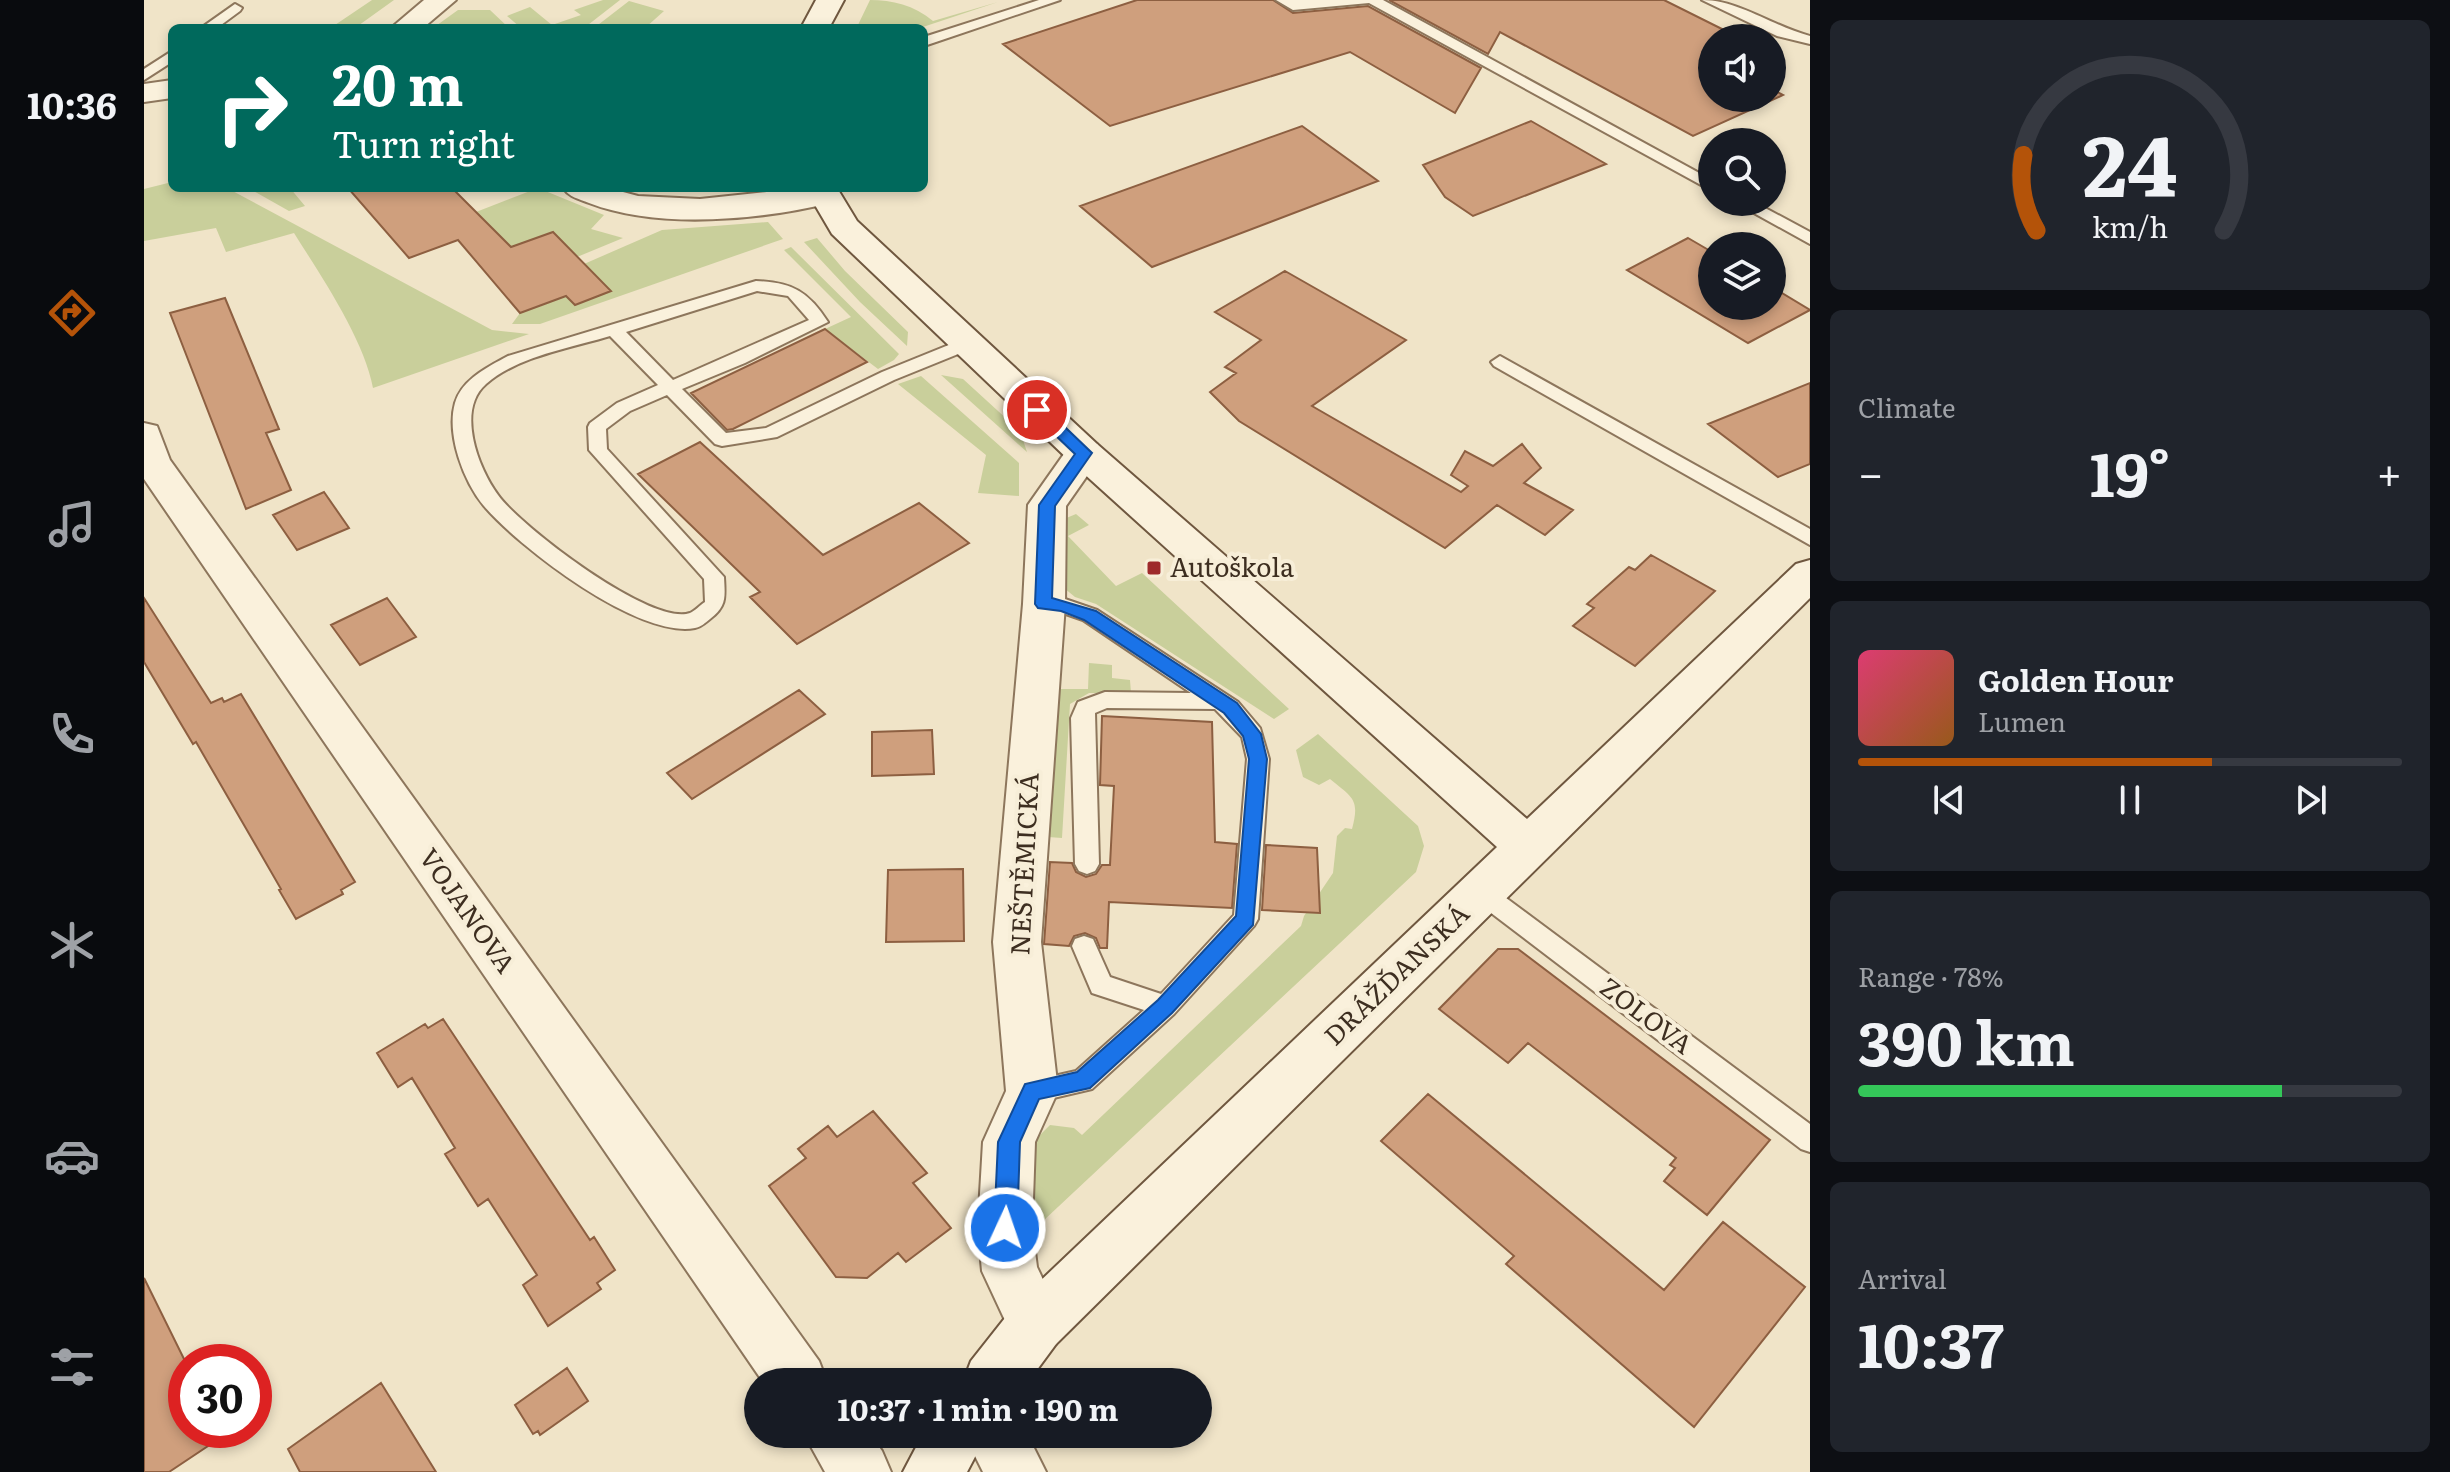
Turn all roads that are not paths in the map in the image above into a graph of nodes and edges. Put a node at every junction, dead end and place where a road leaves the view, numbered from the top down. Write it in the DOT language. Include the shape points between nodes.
graph roads {
  1 [pos="442,0"];
  2 [pos="830,0"];
  3 [pos="1053,0"];
  4 [pos="1283,0"];
  5 [pos="1365,0"];
  6 [pos="1373,0"];
  7 [pos="1709,0"];
  8 [pos="235,8"];
  9 [pos="213,24"];
  10 [pos="410,24"];
  11 [pos="817,24"];
  12 [pos="1810,40"];
  13 [pos="928,41"];
  14 [pos="168,58"];
  15 [pos="144,76"];
  16 [pos="168,90"];
  17 [pos="144,93"];
  18 [pos="1698,178"];
  19 [pos="587,192"];
  20 [pos="822,192"];
  21 [pos="1768,216"];
  22 [pos="1810,239"];
  23 [pos="613,329"];
  24 [pos="967,344"];
  25 [pos="1500,362"];
  26 [pos="669,386"];
  27 [pos="144,435"];
  28 [pos="1084,453"];
  29 [pos="1810,538"];
  30 [pos="1810,574"];
  31 [pos="1044,604"];
  32 [pos="1219,701"];
  33 [pos="1528,847"];
  34 [pos="1087,864"];
  35 [pos="1482,893"];
  36 [pos="1084,946"];
  37 [pos="1165,1006"];
  38 [pos="1032,1091"];
  39 [pos="1810,1140"];
  40 [pos="1036,1324"];
  41 [pos="788,1368"];
  42 [pos="1003,1368"];
  43 [pos="844,1448"];
  44 [pos="948,1448"];
  45 [pos="1002,1448"];
  46 [pos="861,1472"];
  47 [pos="933,1472"];
  48 [pos="1016,1472"];
  1 -- 10 [label="street"];
  2 -- 11 [label="street"];
  3 -- 13 [label="lane"];
  4 -- 5 [label="lane" via="1293,6"];
  6 -- 18 [label="lane"];
  7 -- 12 [label="lane"];
  8 -- 9 [label="lane"];
  14 -- 15 [label="lane"];
  16 -- 17 [label="street"];
  19 -- 20 [label="street" via="641,207 707,210"];
  20 -- 24 [label="street" via="844,227"];
  21 -- 22 [label="lane"];
  23 -- 26 [label="lane"];
  23 -- 26 [label="lane" via="756,286 782,286 805,298 819,322"];
  23 -- 26 [label="lane" via="514,360 479,380 464,402 462,428 471,465 491,501 599,589 664,620 693,621 715,605 714,577 598,450 597,427 614,410"];
  24 -- 26 [label="lane" via="770,433 722,440"];
  24 -- 28 [label="street"];
  25 -- 29 [label="lane"];
  27 -- 41 [label="street, VOJANOVA" via="152,462"];
  28 -- 31 [label="street, NEŠTĚMICKÁ" via="1047,505"];
  28 -- 33 [label="street"];
  30 -- 33 [label="street, DRÁŽĎANSKÁ"];
  31 -- 32 [label="lane" via="1090,615"];
  31 -- 38 [label="street, NEŠTĚMICKÁ" via="1017,942"];
  32 -- 34 [label="lane" via="1105,700 1086,708 1082,718"];
  32 -- 37 [label="lane" via="1252,734 1258,759 1246,919"];
  33 -- 35 [label="street, DRÁŽĎANSKÁ"];
  35 -- 39 [label="lane, ZOLOVA"];
  35 -- 40 [label="street, DRÁŽĎANSKÁ"];
  36 -- 37 [label="lane" via="1101,985"];
  37 -- 38 [label="lane" via="1083,1081"];
  38 -- 40 [label="street" via="1009,1142 1005,1228 1010,1271"];
  40 -- 42 [label="street, DRÁŽĎANSKÁ"];
  43 -- 46 [label="street"];
  44 -- 47 [label="street"];
  45 -- 48 [label="street"];
}
